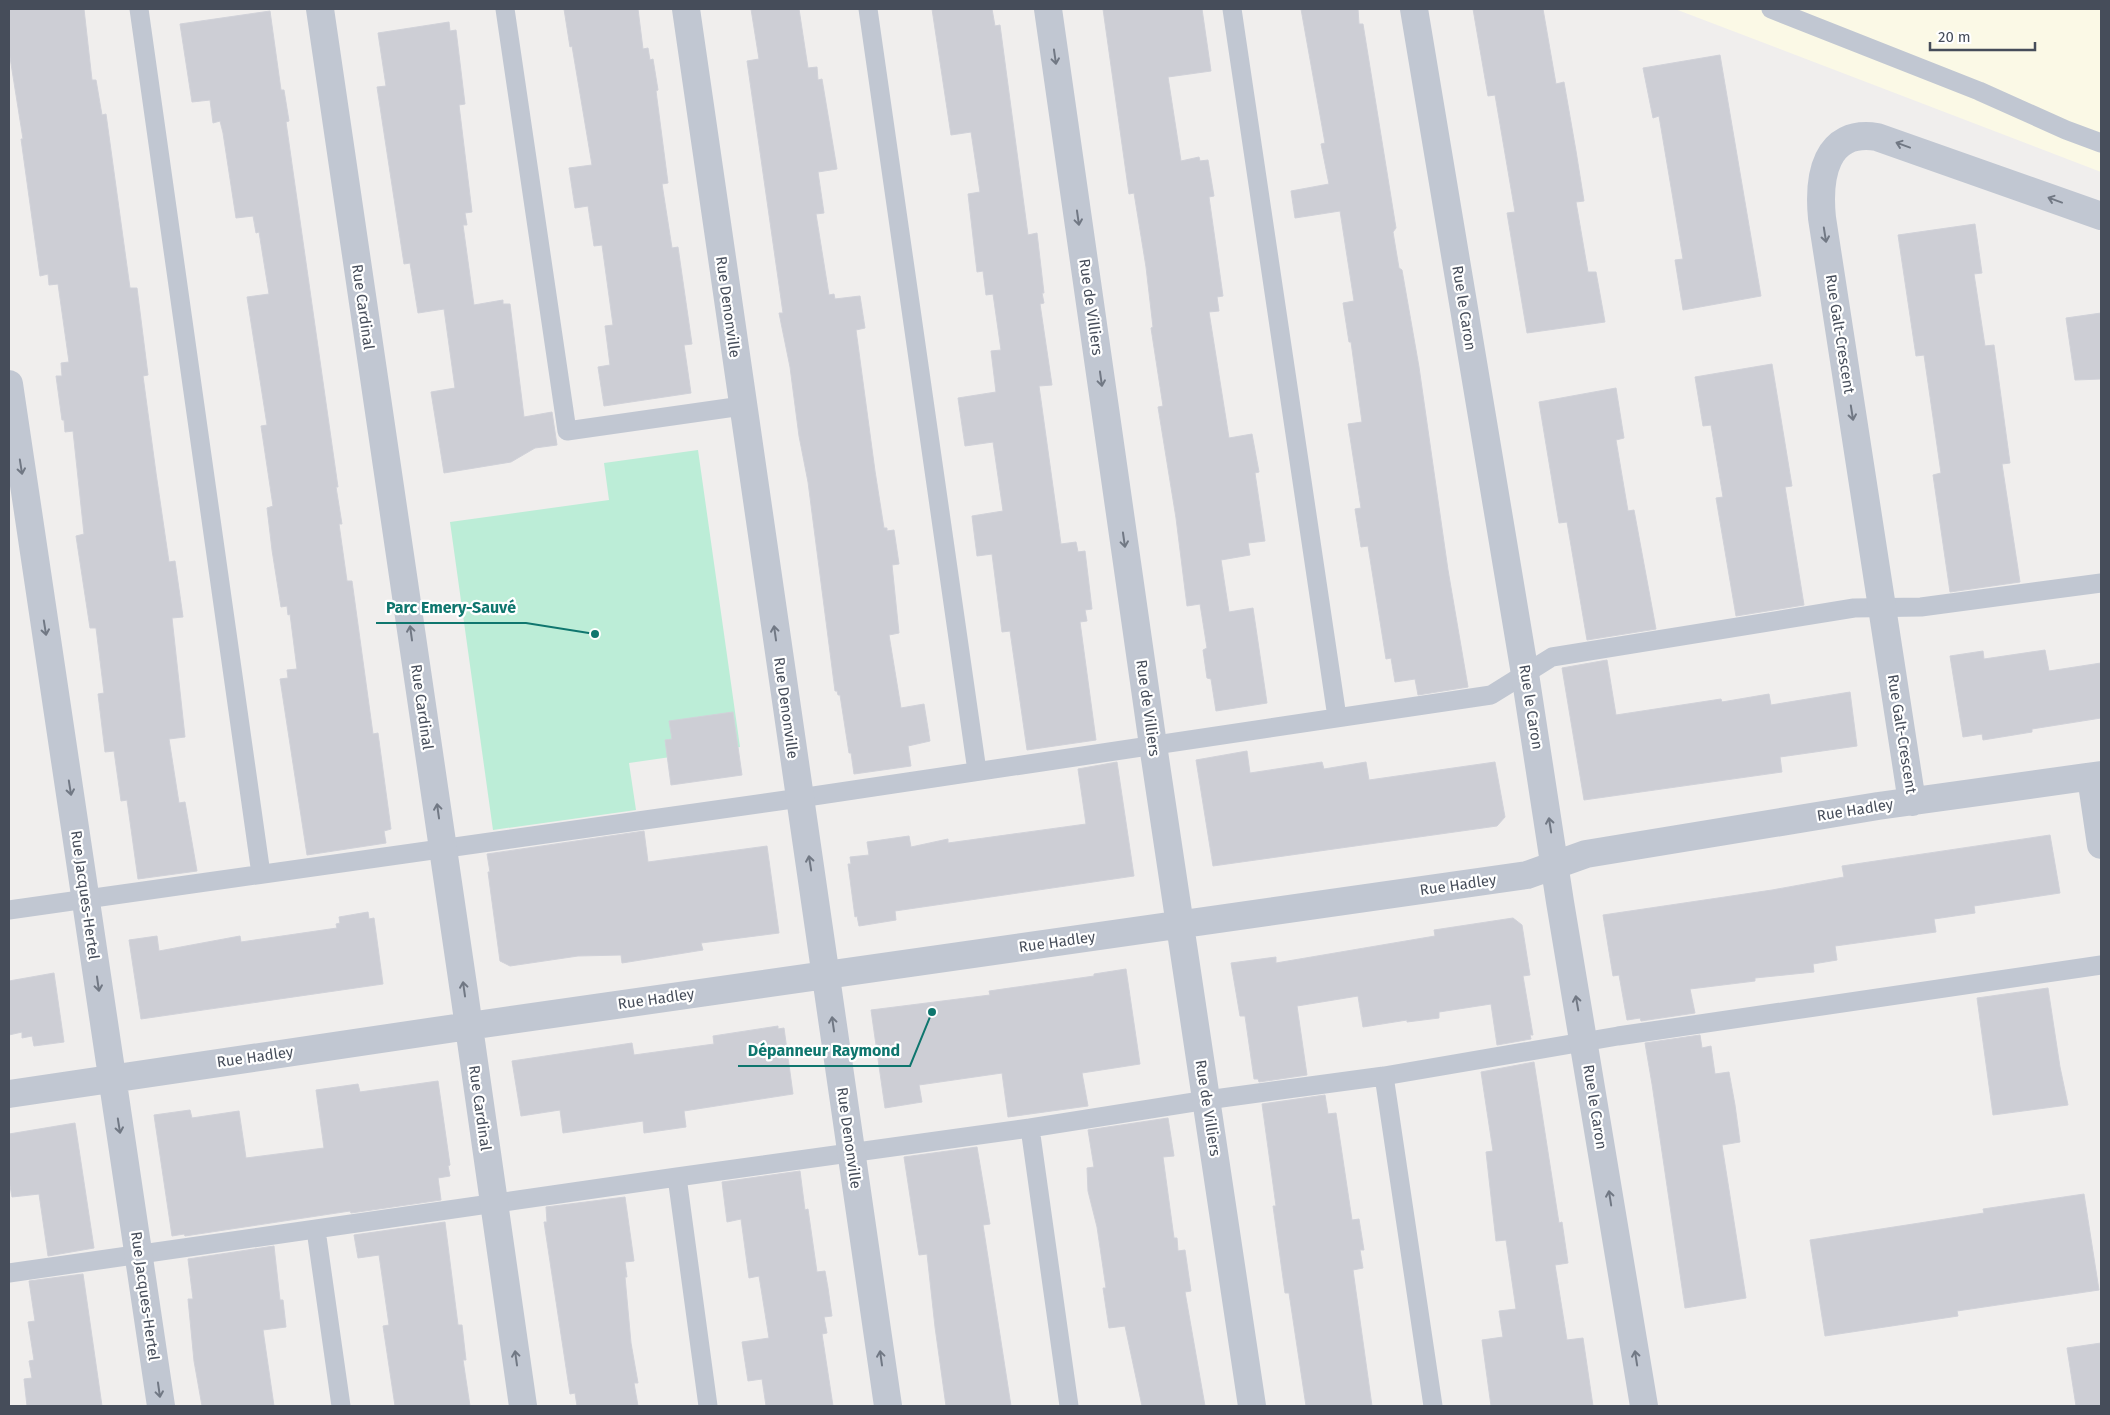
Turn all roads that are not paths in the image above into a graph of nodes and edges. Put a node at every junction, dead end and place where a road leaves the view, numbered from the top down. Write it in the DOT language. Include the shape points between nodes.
graph roads {
  1 [pos="139,9"];
  2 [pos="320,9"];
  3 [pos="505,9"];
  4 [pos="686,9"];
  5 [pos="868,9"];
  6 [pos="1048,9"];
  7 [pos="1232,9"];
  8 [pos="1414,9"];
  9 [pos="1771,9"];
  10 [pos="2101,143"];
  11 [pos="2101,216"];
  12 [pos="9,384"];
  13 [pos="742,406"];
  14 [pos="2101,582"];
  15 [pos="1882,607"];
  16 [pos="1526,674"];
  17 [pos="1337,717"];
  18 [pos="1153,745"];
  19 [pos="977,771"];
  20 [pos="2096,776"];
  21 [pos="800,798"];
  22 [pos="1912,802"];
  23 [pos="2101,845"];
  24 [pos="443,847"];
  25 [pos="1555,865"];
  26 [pos="261,874"];
  27 [pos="86,899"];
  28 [pos="9,910"];
  29 [pos="1180,924"];
  30 [pos="2101,965"];
  31 [pos="826,975"];
  32 [pos="469,1026"];
  33 [pos="1584,1042"];
  34 [pos="1384,1076"];
  35 [pos="111,1078"];
  36 [pos="9,1094"];
  37 [pos="1207,1100"];
  38 [pos="1030,1128"];
  39 [pos="850,1152"];
  40 [pos="677,1176"];
  41 [pos="493,1204"];
  42 [pos="316,1230"];
  43 [pos="140,1254"];
  44 [pos="9,1273"];
  45 [pos="162,1406"];
  46 [pos="341,1406"];
  47 [pos="523,1406"];
  48 [pos="708,1406"];
  49 [pos="888,1406"];
  50 [pos="1069,1406"];
  51 [pos="1252,1406"];
  52 [pos="1433,1406"];
  53 [pos="1644,1406"];
  1 -- 26 [label="lane"];
  24 -- 2 [label="street, Rue Cardinal, one-way"];
  3 -- 13 [label="lane" via="567,431"];
  4 -- 13 [label="street, Rue Denonville"];
  5 -- 19 [label="lane"];
  6 -- 18 [label="street, Rue de Villiers, one-way"];
  7 -- 17 [label="lane"];
  8 -- 16 [label="street, Rue le Caron"];
  9 -- 10 [label="lane"];
  11 -- 15 [label="street, Rue Galt-Crescent, one-way" via="1878,137 1865,135 1850,139 1836,147 1825,163 1820,201 1822,218"];
  12 -- 27 [label="street, Rue Jacques-Hertel, one-way"];
  21 -- 13 [label="street, Rue Denonville, one-way"];
  14 -- 15 [label="lane" via="1921,607"];
  15 -- 16 [label="lane" via="1848,609 1552,657"];
  15 -- 22 [label="street, Rue Galt-Crescent"];
  16 -- 17 [label="lane" via="1491,695"];
  25 -- 16 [label="street, Rue le Caron, one-way"];
  17 -- 18 [label="lane"];
  18 -- 19 [label="lane"];
  18 -- 29 [label="street, Rue de Villiers"];
  19 -- 21 [label="lane"];
  20 -- 22 [label="street, Rue Hadley"];
  20 -- 23 [label="street"];
  21 -- 24 [label="lane"];
  31 -- 21 [label="street, Rue Denonville, one-way"];
  22 -- 25 [label="street, Rue Hadley" via="1586,854"];
  24 -- 26 [label="lane"];
  32 -- 24 [label="street, Rue Cardinal, one-way"];
  25 -- 29 [label="street, Rue Hadley" via="1527,875"];
  33 -- 25 [label="street, Rue le Caron, one-way"];
  26 -- 27 [label="lane"];
  27 -- 28 [label="lane"];
  27 -- 35 [label="street, Rue Jacques-Hertel, one-way"];
  29 -- 31 [label="street, Rue Hadley"];
  29 -- 37 [label="street, Rue de Villiers"];
  30 -- 33 [label="lane"];
  31 -- 32 [label="street, Rue Hadley"];
  39 -- 31 [label="street, Rue Denonville, one-way"];
  32 -- 35 [label="street, Rue Hadley"];
  32 -- 41 [label="street, Rue Cardinal"];
  33 -- 34 [label="lane"];
  53 -- 33 [label="street, Rue le Caron, one-way"];
  34 -- 37 [label="lane"];
  34 -- 52 [label="lane"];
  35 -- 36 [label="street, Rue Hadley"];
  35 -- 43 [label="street, Rue Jacques-Hertel, one-way"];
  37 -- 38 [label="lane"];
  37 -- 51 [label="street, Rue de Villiers"];
  38 -- 39 [label="lane"];
  38 -- 50 [label="lane"];
  39 -- 40 [label="lane"];
  49 -- 39 [label="street, Rue Denonville, one-way"];
  40 -- 41 [label="lane"];
  40 -- 48 [label="lane"];
  41 -- 42 [label="lane"];
  47 -- 41 [label="street, Rue Cardinal, one-way"];
  42 -- 43 [label="lane"];
  42 -- 46 [label="lane"];
  43 -- 44 [label="lane"];
  43 -- 45 [label="street, Rue Jacques-Hertel, one-way"];
}
